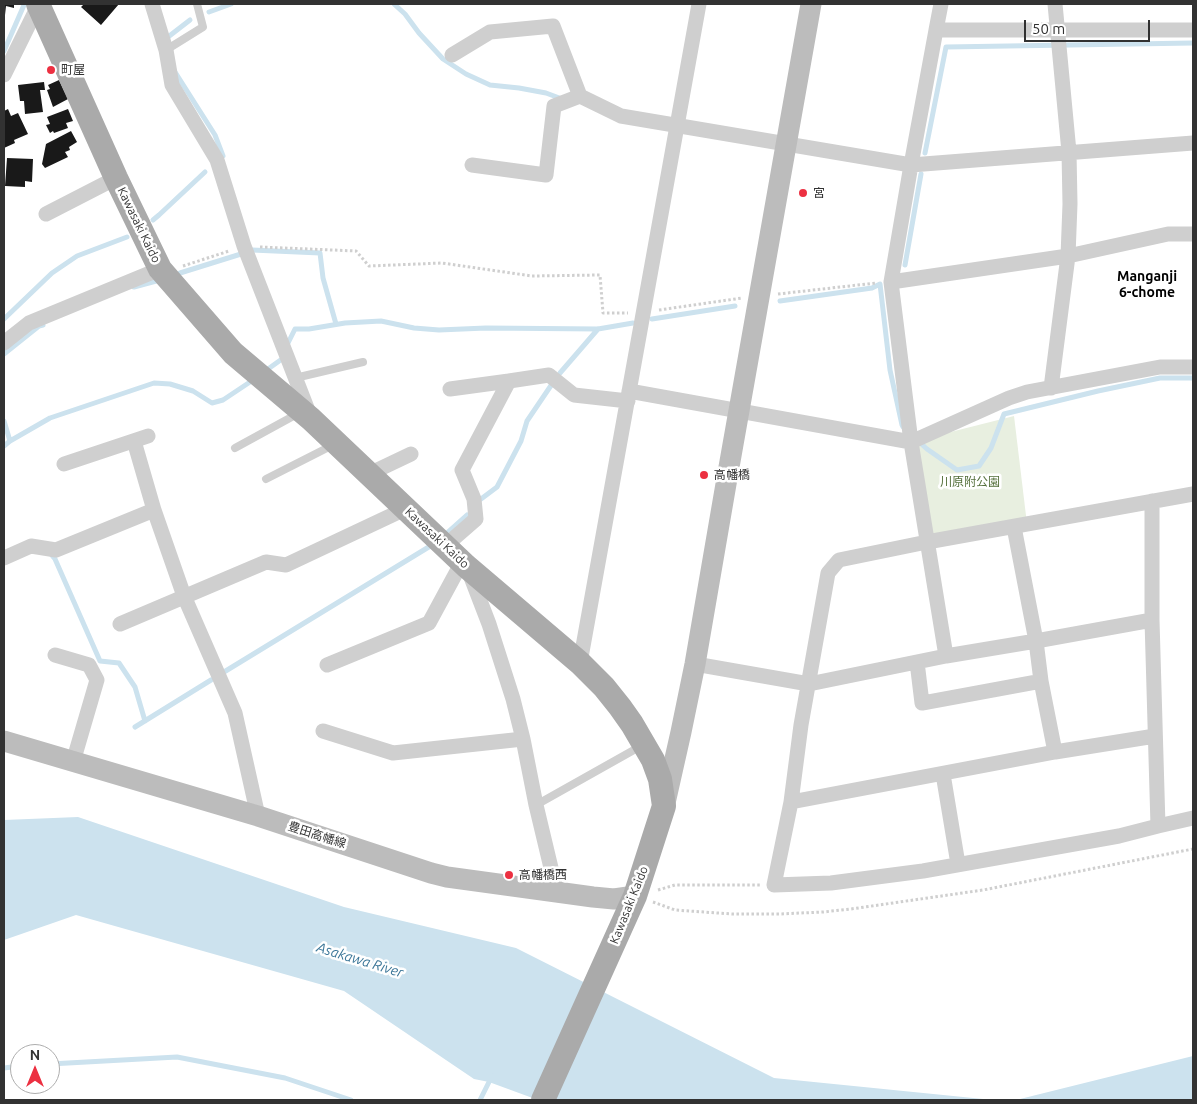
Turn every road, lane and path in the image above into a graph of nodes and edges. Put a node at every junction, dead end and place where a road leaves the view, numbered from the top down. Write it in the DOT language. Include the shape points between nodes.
graph roads {
  1 [pos="38,4"];
  2 [pos="152,4"];
  3 [pos="197,4"];
  4 [pos="698,4"];
  5 [pos="811,4"];
  6 [pos="941,4"];
  7 [pos="1055,4"];
  8 [pos="936,30"];
  9 [pos="1193,30"];
  10 [pos="1058,34"];
  11 [pos="166,50"];
  12 [pos="452,55"];
  13 [pos="4,75"];
  14 [pos="580,96"];
  15 [pos="677,125"];
  16 [pos="1193,143"];
  17 [pos="787,144"];
  18 [pos="1069,152"];
  19 [pos="472,165"];
  20 [pos="911,165"];
  21 [pos="116,178"];
  22 [pos="46,214"];
  23 [pos="1193,234"];
  24 [pos="244,246"];
  25 [pos="1068,256"];
  26 [pos="160,269"];
  27 [pos="891,282"];
  28 [pos="759,296"];
  29 [pos="644,312"];
  30 [pos="4,343"];
  31 [pos="363,362"];
  32 [pos="1193,367"];
  33 [pos="295,378"];
  34 [pos="509,381"];
  35 [pos="1051,388"];
  36 [pos="450,389"];
  37 [pos="628,396"];
  38 [pos="739,410"];
  39 [pos="307,415"];
  40 [pos="911,442"];
  41 [pos="336,443"];
  42 [pos="235,448"];
  43 [pos="411,454"];
  44 [pos="64,464"];
  45 [pos="369,474"];
  46 [pos="266,479"];
  47 [pos="1193,494"];
  48 [pos="1152,501"];
  49 [pos="405,509"];
  50 [pos="154,510"];
  51 [pos="1014,527"];
  52 [pos="927,542"];
  53 [pos="445,546"];
  54 [pos="4,558"];
  55 [pos="464,564"];
  56 [pos="184,596"];
  57 [pos="1152,620"];
  58 [pos="120,624"];
  59 [pos="1036,641"];
  60 [pos="55,655"];
  61 [pos="946,656"];
  62 [pos="917,662"];
  63 [pos="580,663"];
  64 [pos="695,664"];
  65 [pos="328,665"];
  66 [pos="1041,681"];
  67 [pos="809,684"];
  68 [pos="323,731"];
  69 [pos="1155,736"];
  70 [pos="523,739"];
  71 [pos="4,741"];
  72 [pos="644,744"];
  73 [pos="1055,752"];
  74 [pos="73,762"];
  75 [pos="943,774"];
  76 [pos="791,802"];
  77 [pos="536,805"];
  78 [pos="664,806"];
  79 [pos="258,816"];
  80 [pos="1193,818"];
  81 [pos="1158,826"];
  82 [pos="1193,848"];
  83 [pos="958,864"];
  84 [pos="774,885"];
  85 [pos="557,893"];
  86 [pos="636,896"];
  87 [pos="543,1100"];
  1 -- 13 [label="street"];
  1 -- 21 [label="main road, Kawasaki Kaido"];
  2 -- 11 [label="street"];
  3 -- 11 [label="lane" via="203,26"];
  4 -- 15 [label="street"];
  5 -- 17 [label="street"];
  6 -- 8 [label="street"];
  7 -- 10 [label="street"];
  8 -- 10 [label="street"];
  8 -- 20 [label="street"];
  9 -- 10 [label="street"];
  10 -- 18 [label="street"];
  11 -- 24 [label="street" via="172,85 217,160"];
  12 -- 14 [label="street" via="490,32 553,26"];
  14 -- 15 [label="street" via="621,116"];
  14 -- 19 [label="street" via="554,106 546,175"];
  15 -- 17 [label="street"];
  15 -- 29 [label="street"];
  16 -- 18 [label="street"];
  17 -- 20 [label="street"];
  17 -- 28 [label="street"];
  18 -- 20 [label="street"];
  18 -- 25 [label="street"];
  20 -- 27 [label="street"];
  21 -- 22 [label="street"];
  21 -- 26 [label="main road, Kawasaki Kaido"];
  23 -- 25 [label="street" via="1168,234"];
  24 -- 26 [label="path" via="185,266"];
  24 -- 29 [label="path" via="356,251 369,266 442,262 532,276 600,275 603,313"];
  24 -- 33 [label="street"];
  25 -- 27 [label="street"];
  25 -- 35 [label="street"];
  26 -- 30 [label="street" via="29,323"];
  26 -- 39 [label="main road, Kawasaki Kaido" via="233,353"];
  27 -- 28 [label="path"];
  27 -- 40 [label="street"];
  28 -- 29 [label="path"];
  28 -- 38 [label="street"];
  29 -- 37 [label="street"];
  31 -- 33 [label="lane"];
  32 -- 35 [label="street" via="1160,367"];
  33 -- 39 [label="street"];
  34 -- 36 [label="street"];
  34 -- 37 [label="street" via="550,375 574,395"];
  34 -- 53 [label="street" via="462,470 474,499 476,520"];
  35 -- 40 [label="street" via="1010,398"];
  37 -- 38 [label="street"];
  37 -- 63 [label="street"];
  38 -- 40 [label="street"];
  38 -- 64 [label="street"];
  39 -- 41 [label="main road, Kawasaki Kaido"];
  39 -- 42 [label="lane"];
  40 -- 52 [label="street"];
  41 -- 45 [label="main road, Kawasaki Kaido"];
  41 -- 46 [label="lane"];
  43 -- 45 [label="street"];
  44 -- 50 [label="street" via="141,439"];
  45 -- 49 [label="main road, Kawasaki Kaido"];
  47 -- 48 [label="street"];
  48 -- 51 [label="street"];
  48 -- 57 [label="street"];
  49 -- 53 [label="main road, Kawasaki Kaido"];
  49 -- 56 [label="street" via="286,565 266,562"];
  50 -- 54 [label="street" via="56,550 31,546"];
  50 -- 56 [label="street"];
  51 -- 52 [label="street"];
  51 -- 59 [label="street"];
  52 -- 61 [label="street"];
  52 -- 67 [label="street" via="840,560 828,573"];
  53 -- 55 [label="main road, Kawasaki Kaido"];
  55 -- 63 [label="main road, Kawasaki Kaido"];
  55 -- 65 [label="street" via="429,623"];
  55 -- 70 [label="street" via="489,624"];
  56 -- 58 [label="street"];
  56 -- 79 [label="street" via="235,712"];
  57 -- 59 [label="street"];
  57 -- 69 [label="street"];
  59 -- 61 [label="street"];
  59 -- 66 [label="street"];
  60 -- 74 [label="street" via="89,665 97,680"];
  61 -- 62 [label="street"];
  62 -- 66 [label="street" via="922,703"];
  62 -- 67 [label="street"];
  63 -- 72 [label="main road, Kawasaki Kaido" via="620,707"];
  64 -- 67 [label="street"];
  64 -- 78 [label="street"];
  66 -- 73 [label="street"];
  67 -- 76 [label="street"];
  68 -- 70 [label="street" via="393,753"];
  69 -- 73 [label="street"];
  69 -- 81 [label="street"];
  70 -- 77 [label="street"];
  71 -- 74 [label="street, 豊田高幡線"];
  72 -- 77 [label="lane"];
  72 -- 78 [label="main road, Kawasaki Kaido" via="660,779"];
  73 -- 75 [label="street"];
  74 -- 79 [label="street, 豊田高幡線"];
  75 -- 76 [label="street"];
  75 -- 83 [label="street"];
  76 -- 84 [label="street"];
  77 -- 85 [label="street"];
  78 -- 86 [label="main road, Kawasaki Kaido"];
  79 -- 85 [label="street, 豊田高幡線" via="431,873"];
  80 -- 81 [label="street"];
  81 -- 83 [label="street" via="1119,836"];
  82 -- 86 [label="path" via="975,891 823,912 751,914 675,910"];
  83 -- 84 [label="street" via="831,883"];
  84 -- 86 [label="path" via="675,885"];
  85 -- 86 [label="street, 豊田高幡線" via="614,899"];
  86 -- 87 [label="main road, Kawasaki Kaido"];
}
